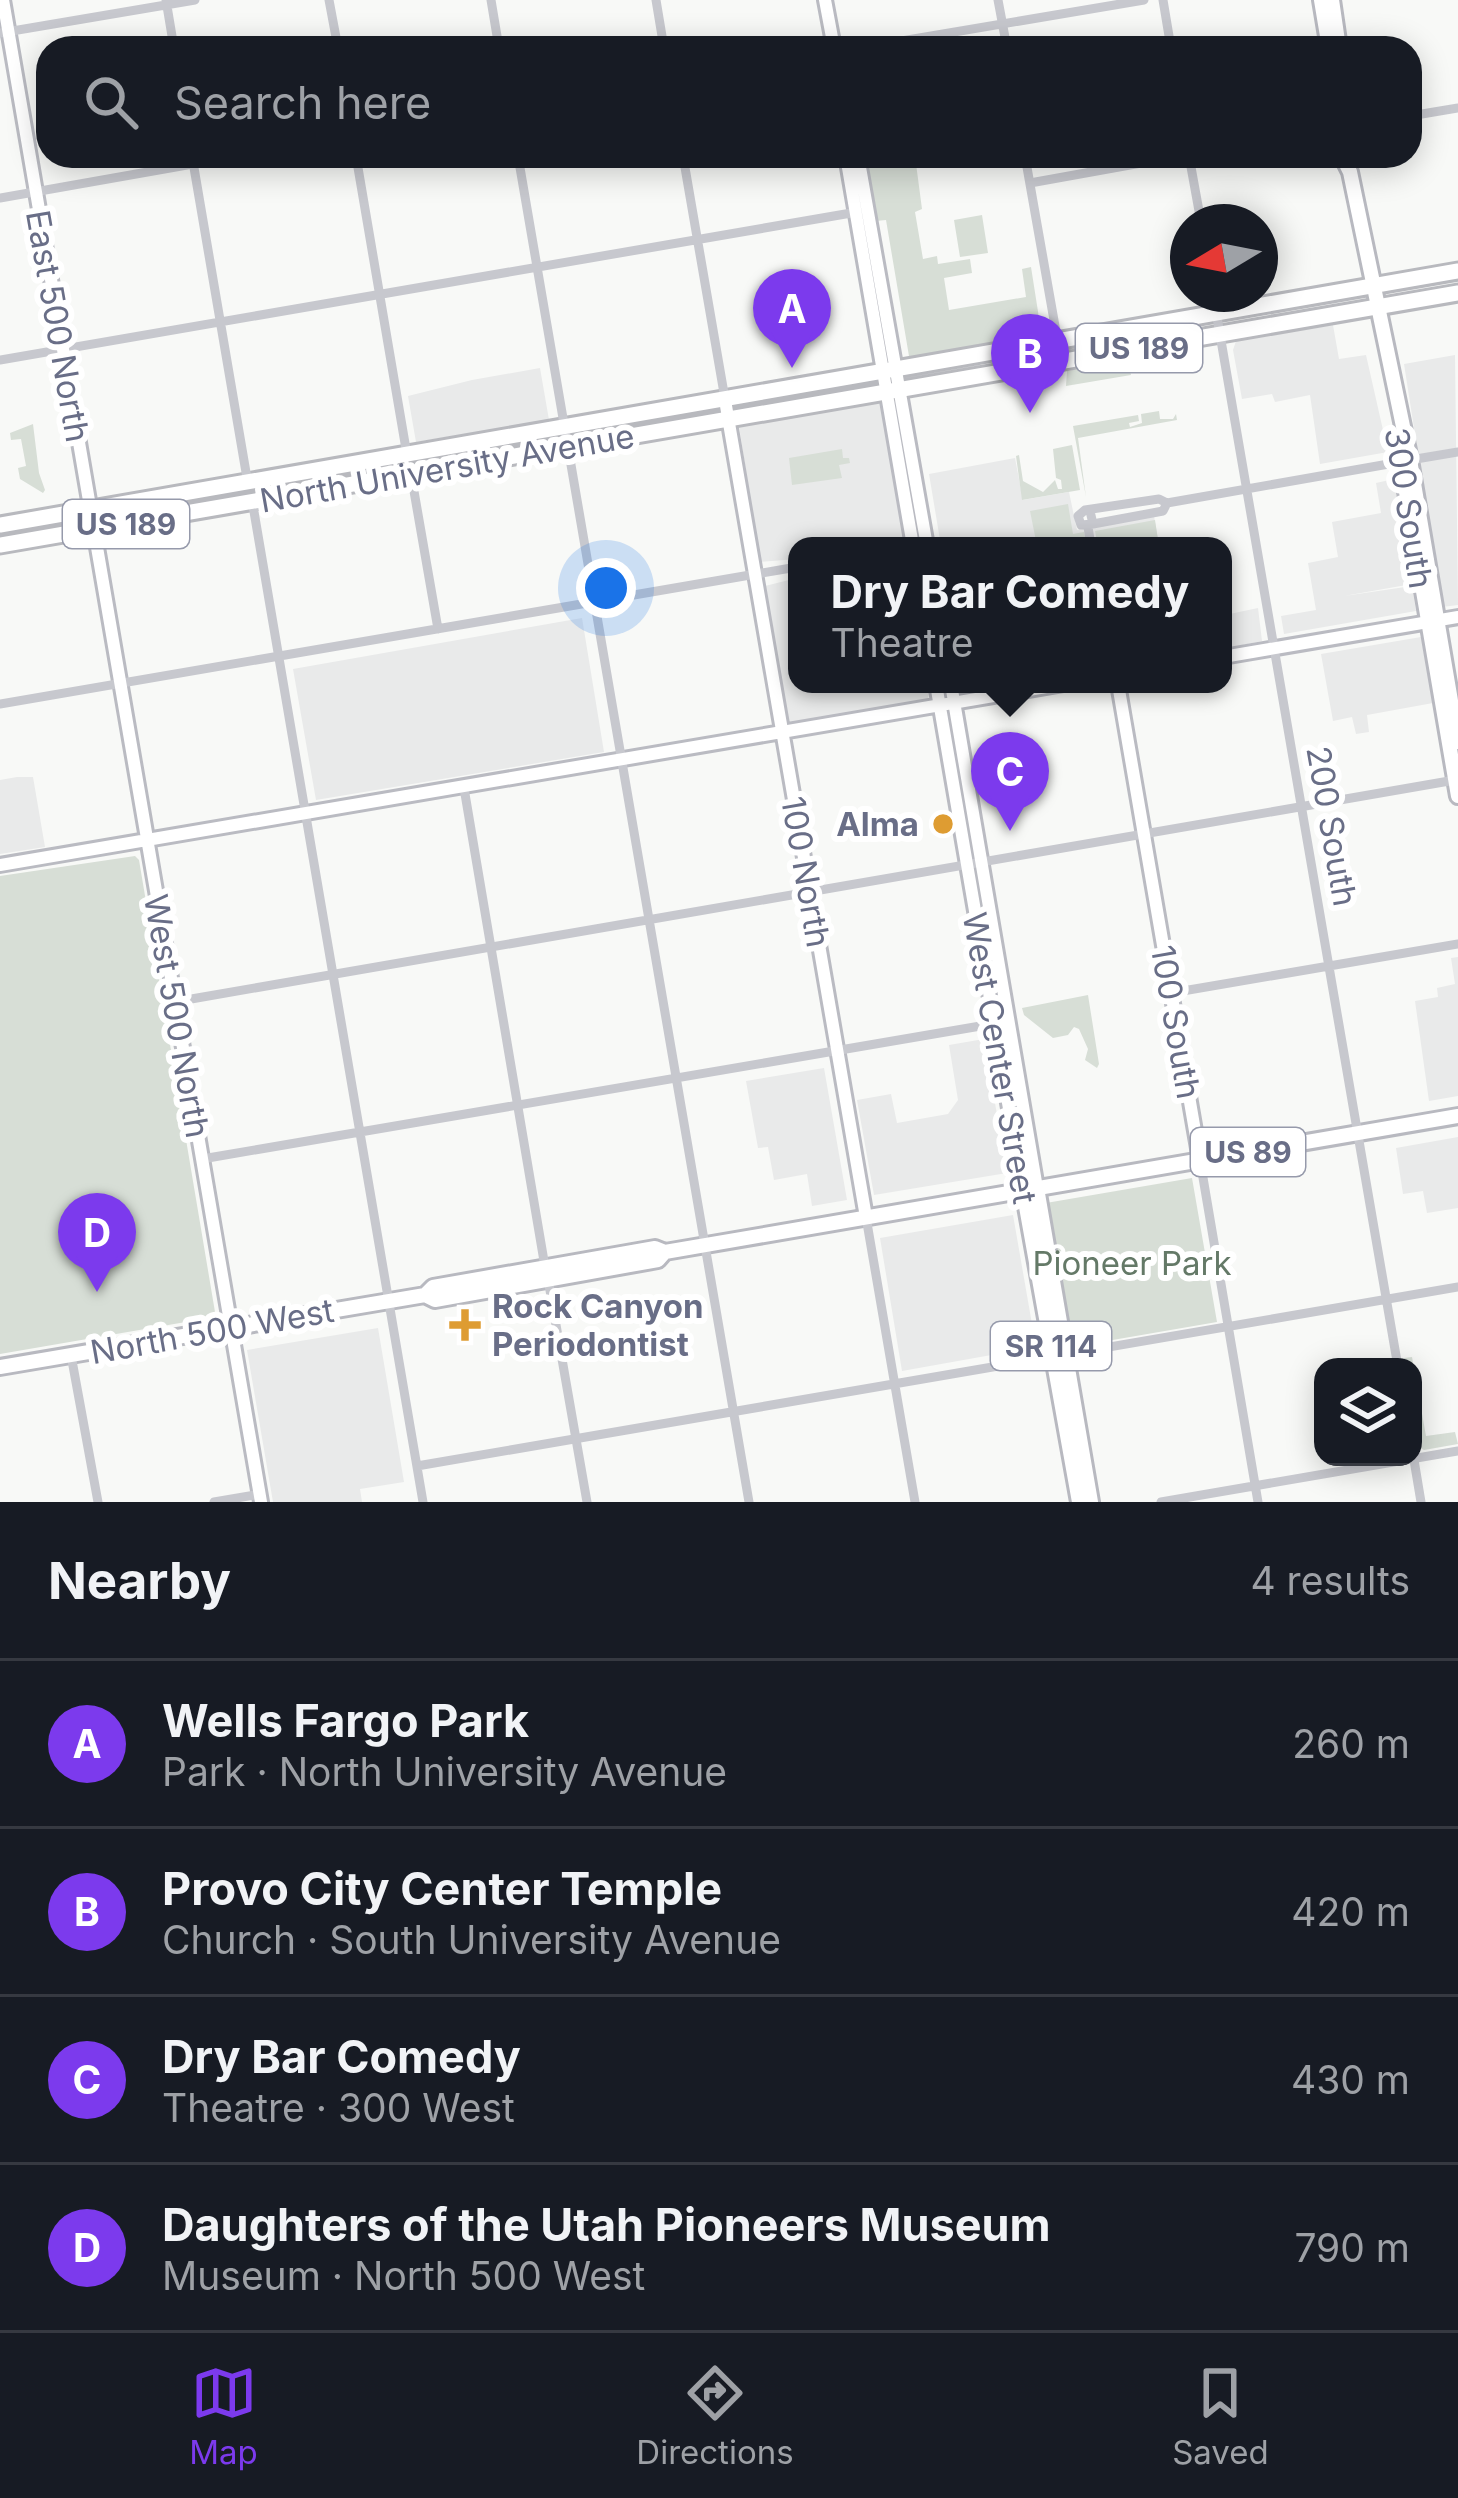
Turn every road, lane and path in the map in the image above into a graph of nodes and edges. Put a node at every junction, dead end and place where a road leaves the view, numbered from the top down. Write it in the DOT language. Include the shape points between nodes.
graph roads {
  1 [pos="3,0"];
  2 [pos="195,0"];
  3 [pos="329,0"];
  4 [pos="491,0"];
  5 [pos="656,0"];
  6 [pos="825,0"];
  7 [pos="998,0"];
  8 [pos="1144,0"];
  9 [pos="1162,0"];
  10 [pos="1321,0"];
  11 [pos="1332,0"];
  12 [pos="167,2"];
  13 [pos="1003,24"];
  14 [pos="4,32"];
  15 [pos="172,36"];
  16 [pos="336,36"];
  17 [pos="497,36"];
  18 [pos="662,36"];
  19 [pos="832,36"];
  20 [pos="930,36"];
  21 [pos="1005,36"];
  22 [pos="1169,36"];
  23 [pos="1327,36"];
  24 [pos="1337,36"];
  25 [pos="1458,108"];
  26 [pos="1422,114"];
  27 [pos="154,168"];
  28 [pos="193,168"];
  29 [pos="358,168"];
  30 [pos="520,168"];
  31 [pos="685,168"];
  32 [pos="849,168"];
  33 [pos="859,168"];
  34 [pos="1027,168"];
  35 [pos="1111,168"];
  36 [pos="1191,168"];
  37 [pos="1348,168"];
  38 [pos="1352,168"];
  39 [pos="1350,172"];
  40 [pos="1030,182"];
  41 [pos="34,193"];
  42 [pos="0,198"];
  43 [pos="1198,204"];
  44 [pos="862,211"];
  45 [pos="697,241"];
  46 [pos="538,268"];
  47 [pos="1458,271"];
  48 [pos="1373,285"];
  49 [pos="1458,293"];
  50 [pos="379,295"];
  51 [pos="1278,301"];
  52 [pos="1378,308"];
  53 [pos="1216,312"];
  54 [pos="221,322"];
  55 [pos="1220,335"];
  56 [pos="1058,343"];
  57 [pos="63,350"];
  58 [pos="0,360"];
  59 [pos="890,372"];
  60 [pos="894,391"];
  61 [pos="725,400"];
  62 [pos="728,420"];
  63 [pos="566,428"];
  64 [pos="569,447"];
  65 [pos="1458,452"];
  66 [pos="407,455"];
  67 [pos="1405,461"];
  68 [pos="411,474"];
  69 [pos="1246,489"];
  70 [pos="250,492"];
  71 [pos="1167,502"];
  72 [pos="91,510"];
  73 [pos="0,525"];
  74 [pos="1090,525"];
  75 [pos="94,530"];
  76 [pos="920,537"];
  77 [pos="1091,537"];
  78 [pos="0,545"];
  79 [pos="788,568"];
  80 [pos="755,574"];
  81 [pos="596,601"];
  82 [pos="1458,617"];
  83 [pos="1432,621"];
  84 [pos="438,629"];
  85 [pos="1274,648"];
  86 [pos="1232,655"];
  87 [pos="279,656"];
  88 [pos="119,684"];
  89 [pos="940,693"];
  90 [pos="949,693"];
  91 [pos="1016,693"];
  92 [pos="1120,693"];
  93 [pos="0,704"];
  94 [pos="947,706"];
  95 [pos="782,734"];
  96 [pos="1458,742"];
  97 [pos="624,760"];
  98 [pos="464,788"];
  99 [pos="1457,788"];
  100 [pos="1301,807"];
  101 [pos="307,814"];
  102 [pos="1143,834"];
  103 [pos="147,843"];
  104 [pos="975,864"];
  105 [pos="0,865"];
  106 [pos="810,891"];
  107 [pos="649,920"];
  108 [pos="1458,944"];
  109 [pos="490,946"];
  110 [pos="1329,966"];
  111 [pos="333,973"];
  112 [pos="1171,993"];
  113 [pos="174,1002"];
  114 [pos="1002,1022"];
  115 [pos="837,1052"];
  116 [pos="675,1079"];
  117 [pos="519,1107"];
  118 [pos="1458,1116"];
  119 [pos="360,1132"];
  120 [pos="1358,1133"];
  121 [pos="202,1159"];
  122 [pos="1200,1160"];
  123 [pos="1030,1189"];
  124 [pos="866,1217"];
  125 [pos="704,1245"];
  126 [pos="547,1273"];
  127 [pos="1458,1287"];
  128 [pos="1386,1299"];
  129 [pos="390,1301"];
  130 [pos="231,1328"];
  131 [pos="1228,1328"];
  132 [pos="71,1355"];
  133 [pos="1059,1356"];
  134 [pos="1396,1358"];
  135 [pos="0,1367"];
  136 [pos="895,1384"];
  137 [pos="733,1412"];
  138 [pos="575,1438"];
  139 [pos="1458,1451"];
  140 [pos="1422,1455"];
  141 [pos="417,1466"];
  142 [pos="1361,1466"];
  143 [pos="1415,1466"];
  144 [pos="1256,1486"];
  145 [pos="261,1498"];
  146 [pos="98,1502"];
  147 [pos="214,1502"];
  148 [pos="423,1502"];
  149 [pos="586,1502"];
  150 [pos="749,1502"];
  151 [pos="915,1502"];
  152 [pos="1079,1502"];
  153 [pos="1091,1502"];
  154 [pos="1161,1502"];
  155 [pos="1258,1502"];
  156 [pos="1421,1502"];
  1 -- 14 [label="street, East 500 North"];
  2 -- 12 [label="street"];
  3 -- 16 [label="street"];
  4 -- 17 [label="street"];
  5 -- 18 [label="street"];
  6 -- 19 [label="street"];
  7 -- 13 [label="street"];
  8 -- 13 [label="street"];
  9 -- 22 [label="street"];
  10 -- 23 [label="main road"];
  11 -- 24 [label="main road"];
  12 -- 14 [label="street"];
  12 -- 15 [label="street"];
  13 -- 20 [label="street"];
  13 -- 21 [label="street"];
  14 -- 41 [label="street, East 500 North"];
  25 -- 26 [label="street"];
  27 -- 41 [label="street"];
  28 -- 54 [label="street"];
  29 -- 50 [label="street"];
  30 -- 46 [label="street"];
  31 -- 45 [label="street, 100 North"];
  32 -- 44 [label="street"];
  33 -- 44 [label="street"];
  34 -- 40 [label="street"];
  35 -- 40 [label="street"];
  36 -- 43 [label="street"];
  37 -- 39 [label="main road, 300 South"];
  38 -- 39 [label="main road"];
  39 -- 48 [label="main road, 300 South"];
  40 -- 56 [label="street"];
  41 -- 42 [label="street"];
  41 -- 57 [label="street, East 500 North"];
  44 -- 45 [label="street"];
  44 -- 59 [label="street"];
  45 -- 46 [label="street"];
  45 -- 61 [label="street, 100 North"];
  46 -- 50 [label="street"];
  46 -- 63 [label="street"];
  47 -- 48 [label="highway, US 189"];
  48 -- 51 [label="highway, US 189"];
  48 -- 52 [label="main road, 300 South"];
  49 -- 52 [label="highway, US 189"];
  50 -- 54 [label="street"];
  50 -- 66 [label="street"];
  52 -- 55 [label="highway, US 189"];
  52 -- 67 [label="main road, 300 South"];
  53 -- 55 [label="street, 200 South"];
  53 -- 56 [label="highway, US 189"];
  54 -- 57 [label="street"];
  54 -- 70 [label="street"];
  55 -- 60 [label="highway, US 189"];
  55 -- 69 [label="street, 200 South"];
  56 -- 59 [label="highway, US 189"];
  57 -- 58 [label="street"];
  57 -- 72 [label="street, East 500 North"];
  59 -- 60 [label="street"];
  59 -- 61 [label="highway, North University Avenue / US 189"];
  60 -- 62 [label="highway, North University Avenue / US 189"];
  60 -- 76 [label="street"];
  61 -- 62 [label="street, 100 North"];
  61 -- 63 [label="highway, North University Avenue / US 189"];
  62 -- 64 [label="highway, North University Avenue / US 189"];
  62 -- 80 [label="street, 100 North"];
  63 -- 64 [label="street"];
  63 -- 66 [label="highway, North University Avenue / US 189"];
  64 -- 68 [label="highway, North University Avenue / US 189"];
  64 -- 81 [label="street"];
  65 -- 67 [label="street"];
  66 -- 70 [label="highway, North University Avenue / US 189"];
  67 -- 69 [label="street"];
  67 -- 83 [label="main road, 300 South"];
  68 -- 70 [label="highway, North University Avenue / US 189"];
  68 -- 84 [label="street"];
  69 -- 71 [label="street"];
  69 -- 85 [label="street, 200 South"];
  70 -- 72 [label="highway, North University Avenue / US 189"];
  70 -- 75 [label="highway, North University Avenue / US 189"];
  70 -- 87 [label="street"];
  71 -- 74 [label="street" via="1163,511"];
  71 -- 74 [label="street" via="1082,511 1079,523"];
  72 -- 73 [label="highway, North University Avenue / US 189"];
  72 -- 75 [label="street, East 500 North"];
  74 -- 77 [label="street"];
  75 -- 78 [label="highway, North University Avenue / US 189"];
  75 -- 88 [label="street, West 500 North"];
  79 -- 80 [label="street"];
  80 -- 81 [label="street"];
  80 -- 95 [label="street, 100 North"];
  81 -- 84 [label="street"];
  81 -- 97 [label="street"];
  82 -- 83 [label="street"];
  83 -- 85 [label="street"];
  83 -- 96 [label="main road, 300 South"];
  83 -- 99 [label="main road, 300 South"];
  84 -- 87 [label="street"];
  85 -- 86 [label="street"];
  85 -- 100 [label="street, 200 South"];
  87 -- 88 [label="street"];
  87 -- 101 [label="street"];
  88 -- 93 [label="street"];
  88 -- 103 [label="street, West 500 North"];
  89 -- 94 [label="street, West Center Street"];
  90 -- 94 [label="street, West Center Street"];
  91 -- 94 [label="street"];
  92 -- 102 [label="street, 100 South"];
  94 -- 95 [label="street"];
  94 -- 104 [label="street, West Center Street"];
  95 -- 97 [label="street"];
  95 -- 106 [label="street, 100 North"];
  97 -- 98 [label="street"];
  97 -- 107 [label="street"];
  98 -- 101 [label="street"];
  98 -- 109 [label="street"];
  99 -- 100 [label="street"];
  100 -- 102 [label="street"];
  100 -- 110 [label="street, 200 South"];
  101 -- 103 [label="street"];
  101 -- 111 [label="street"];
  102 -- 104 [label="street"];
  102 -- 112 [label="street, 100 South"];
  103 -- 105 [label="street"];
  103 -- 113 [label="street, West 500 North"];
  104 -- 106 [label="street"];
  104 -- 114 [label="street, West Center Street"];
  106 -- 107 [label="street"];
  106 -- 115 [label="street, 100 North"];
  107 -- 109 [label="street"];
  107 -- 116 [label="street"];
  108 -- 110 [label="street"];
  109 -- 111 [label="street"];
  109 -- 117 [label="street"];
  110 -- 112 [label="street"];
  110 -- 120 [label="street, 200 South"];
  111 -- 113 [label="street"];
  111 -- 119 [label="street"];
  112 -- 122 [label="street, 100 South"];
  113 -- 121 [label="street, West 500 North"];
  114 -- 115 [label="street"];
  114 -- 123 [label="street, West Center Street"];
  115 -- 116 [label="street"];
  115 -- 124 [label="street, 100 North"];
  116 -- 117 [label="street"];
  116 -- 125 [label="street"];
  117 -- 119 [label="street"];
  117 -- 126 [label="street"];
  118 -- 120 [label="main road, US 89"];
  119 -- 121 [label="street"];
  119 -- 129 [label="street"];
  120 -- 122 [label="main road, US 89"];
  120 -- 128 [label="street, 200 South"];
  121 -- 130 [label="street, West 500 North"];
  122 -- 123 [label="main road, US 89"];
  122 -- 131 [label="street, 100 South"];
  123 -- 124 [label="main road, North 500 West / US 89"];
  123 -- 133 [label="main road, West Center Street / SR 114"];
  124 -- 125 [label="main road, North 500 West / US 89"];
  124 -- 136 [label="street, 100 North"];
  125 -- 126 [label="main road, North 500 West / US 89" via="658,1260"];
  125 -- 137 [label="street"];
  126 -- 129 [label="main road, North 500 West / US 89" via="435,1300 425,1294"];
  126 -- 138 [label="street"];
  127 -- 128 [label="street"];
  128 -- 131 [label="street"];
  128 -- 134 [label="street, 200 South"];
  129 -- 130 [label="main road, North 500 West / US 89"];
  129 -- 141 [label="street"];
  130 -- 132 [label="main road, North 500 West / US 89"];
  130 -- 145 [label="street, West 500 North"];
  131 -- 133 [label="street"];
  131 -- 144 [label="street, 100 South"];
  132 -- 135 [label="main road, North 500 West / US 89"];
  132 -- 146 [label="street"];
  133 -- 136 [label="street"];
  133 -- 152 [label="main road, West Center Street / SR 114"];
  133 -- 153 [label="main road, West Center Street / SR 114"];
  136 -- 137 [label="street"];
  136 -- 151 [label="street, 100 North"];
  137 -- 138 [label="street"];
  137 -- 150 [label="street"];
  138 -- 141 [label="street"];
  138 -- 149 [label="street"];
  139 -- 140 [label="street"];
  141 -- 148 [label="street"];
  142 -- 144 [label="street"];
  143 -- 156 [label="street"];
  144 -- 154 [label="street"];
  144 -- 155 [label="street, 100 South"];
  145 -- 147 [label="street"];
}
